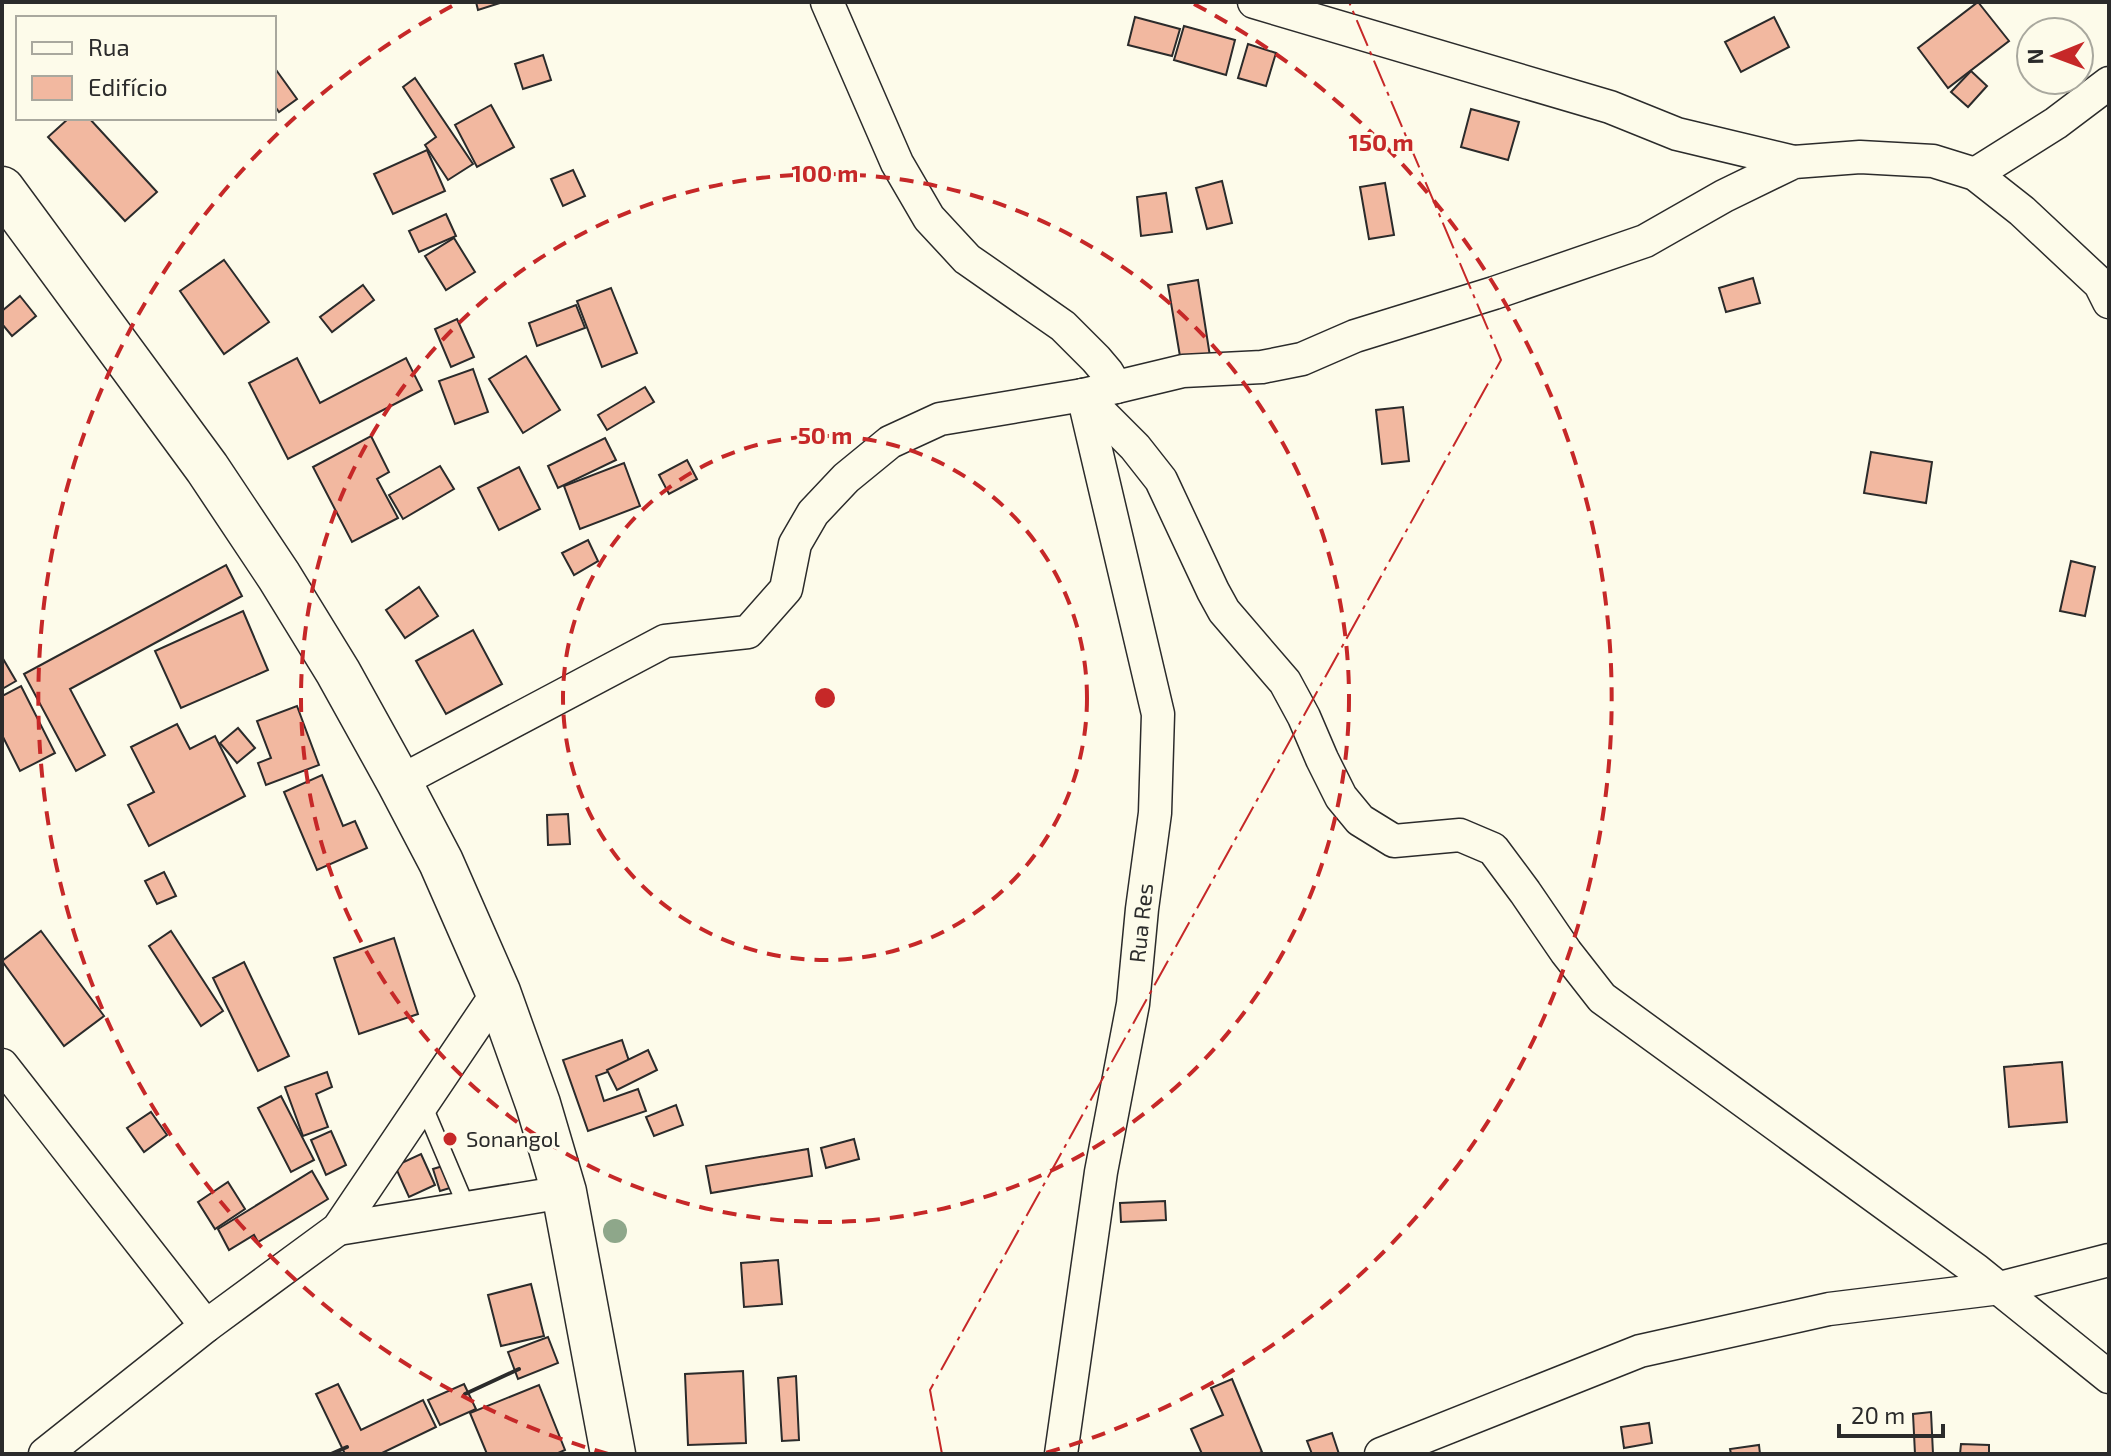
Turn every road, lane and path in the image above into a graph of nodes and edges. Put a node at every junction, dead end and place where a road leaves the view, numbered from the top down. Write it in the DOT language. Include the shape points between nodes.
graph roads {
  1 [pos="827,2"];
  2 [pos="1254,2"];
  3 [pos="2109,83"];
  4 [pos="1794,162"];
  5 [pos="1975,174"];
  6 [pos="2,189"];
  7 [pos="2109,302"];
  8 [pos="1116,387"];
  9 [pos="1083,395"];
  10 [pos="399,782"];
  11 [pos="498,992"];
  12 [pos="2,1065"];
  13 [pos="423,1104"];
  14 [pos="564,1192"];
  15 [pos="467,1208"];
  16 [pos="338,1229"];
  17 [pos="2109,1260"];
  18 [pos="2000,1288"];
  19 [pos="206,1326"];
  20 [pos="2109,1377"];
  21 [pos="45,1454"];
  22 [pos="613,1454"];
  23 [pos="1061,1454"];
  24 [pos="1381,1454"];
  1 -- 8 [label="street" via="897,163 929,218 967,259 1063,326"];
  2 -- 4 [label="street" via="1610,107 1677,134"];
  3 -- 5 [label="street"];
  4 -- 5 [label="street" via="1919,160"];
  4 -- 8 [label="street" via="1645,241 1355,336 1302,359 1183,371"];
  5 -- 7 [label="street" via="2100,284"];
  6 -- 10 [label="main road" via="207,468 287,588"];
  8 -- 9 [label="street"];
  9 -- 10 [label="street" via="940,419 890,442 813,513 795,544 786,589 748,632 665,641"];
  9 -- 18 [label="street" via="1161,480 1224,611 1285,682 1341,797 1360,820 1394,841 1460,835 1493,849 1602,998"];
  9 -- 23 [label="street, Rua Res" via="1158,714 1155,813 1133,1004 1101,1172"];
  10 -- 11 [label="main road"];
  11 -- 13 [label="street"];
  11 -- 14 [label="main road"];
  12 -- 19 [label="street"];
  13 -- 15 [label="lane"];
  13 -- 16 [label="street"];
  14 -- 15 [label="street"];
  14 -- 22 [label="main road"];
  15 -- 16 [label="street"];
  16 -- 19 [label="street"];
  17 -- 18 [label="street"];
  18 -- 20 [label="street"];
  18 -- 24 [label="street" via="1829,1309 1640,1351"];
  19 -- 21 [label="street"];
}
